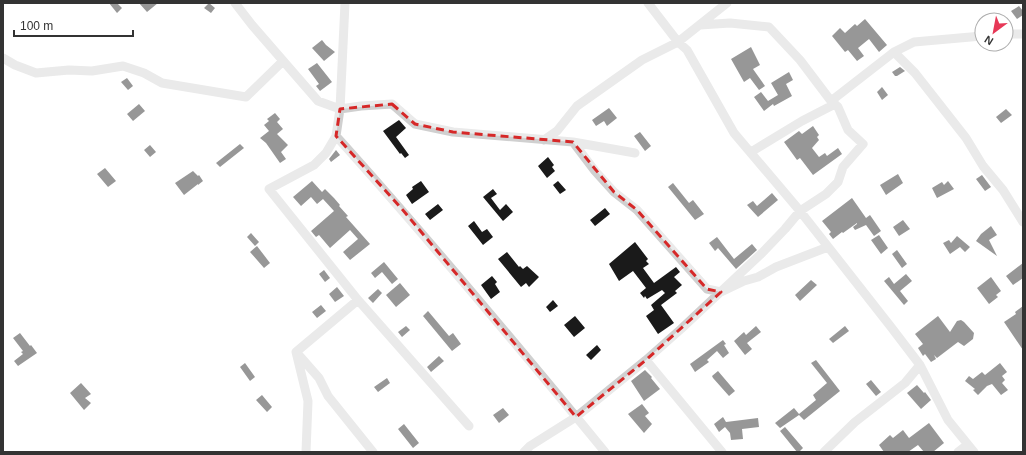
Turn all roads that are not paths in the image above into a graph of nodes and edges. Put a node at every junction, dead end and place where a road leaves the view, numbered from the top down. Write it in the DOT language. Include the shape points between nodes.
graph roads {
  1 [pos="235,3"];
  2 [pos="345,3"];
  3 [pos="648,3"];
  4 [pos="727,3"];
  5 [pos="700,25"];
  6 [pos="974,37"];
  7 [pos="678,42"];
  8 [pos="894,52"];
  9 [pos="3,58"];
  10 [pos="283,61"];
  11 [pos="833,102"];
  12 [pos="340,109"];
  13 [pos="336,136"];
  14 [pos="544,140"];
  15 [pos="573,142"];
  16 [pos="751,152"];
  17 [pos="635,154"];
  18 [pos="800,211"];
  19 [pos="1023,222"];
  20 [pos="828,247"];
  21 [pos="721,292"];
  22 [pos="358,300"];
  23 [pos="296,352"];
  24 [pos="646,360"];
  25 [pos="920,365"];
  26 [pos="576,417"];
  27 [pos="469,426"];
  28 [pos="967,445"];
  29 [pos="306,452"];
  30 [pos="373,452"];
  31 [pos="524,452"];
  32 [pos="605,452"];
  33 [pos="722,452"];
  34 [pos="824,452"];
  35 [pos="958,452"];
  36 [pos="974,452"];
  1 -- 10 [label="street"];
  2 -- 12 [label="street"];
  3 -- 7 [label="street"];
  4 -- 5 [label="street"];
  5 -- 7 [label="street"];
  5 -- 11 [label="street" via="730,23 769,27 800,60"];
  6 -- 8 [label="street" via="914,42"];
  7 -- 14 [label="street" via="642,60 594,93 577,106 557,131"];
  7 -- 16 [label="street" via="688,50 734,133"];
  8 -- 11 [label="street"];
  8 -- 19 [label="street" via="915,73 966,138"];
  9 -- 10 [label="street" via="36,73 92,71 123,66 162,83 246,97"];
  10 -- 12 [label="street" via="318,100"];
  11 -- 16 [label="street"];
  11 -- 18 [label="street" via="838,107 848,130 863,144 843,167 838,182 826,194"];
  12 -- 13 [label="street"];
  12 -- 14 [label="street" via="392,104 415,124 453,132"];
  13 -- 22 [label="street" via="326,153 314,165 269,189"];
  13 -- 26 [label="street" via="402,209"];
  14 -- 15 [label="street"];
  15 -- 17 [label="street"];
  15 -- 21 [label="street" via="614,192 637,210 707,289"];
  16 -- 18 [label="street"];
  18 -- 20 [label="street"];
  18 -- 21 [label="street" via="767,248"];
  20 -- 21 [label="street"];
  20 -- 25 [label="street"];
  21 -- 24 [label="street"];
  22 -- 23 [label="street"];
  22 -- 27 [label="street"];
  23 -- 29 [label="street" via="308,401"];
  23 -- 30 [label="street" via="319,378 328,396"];
  24 -- 26 [label="street"];
  24 -- 33 [label="street"];
  25 -- 28 [label="street" via="948,420"];
  25 -- 34 [label="street" via="905,384 855,422"];
  26 -- 31 [label="street"];
  26 -- 32 [label="street"];
  28 -- 35 [label="street"];
  28 -- 36 [label="street"];
}
